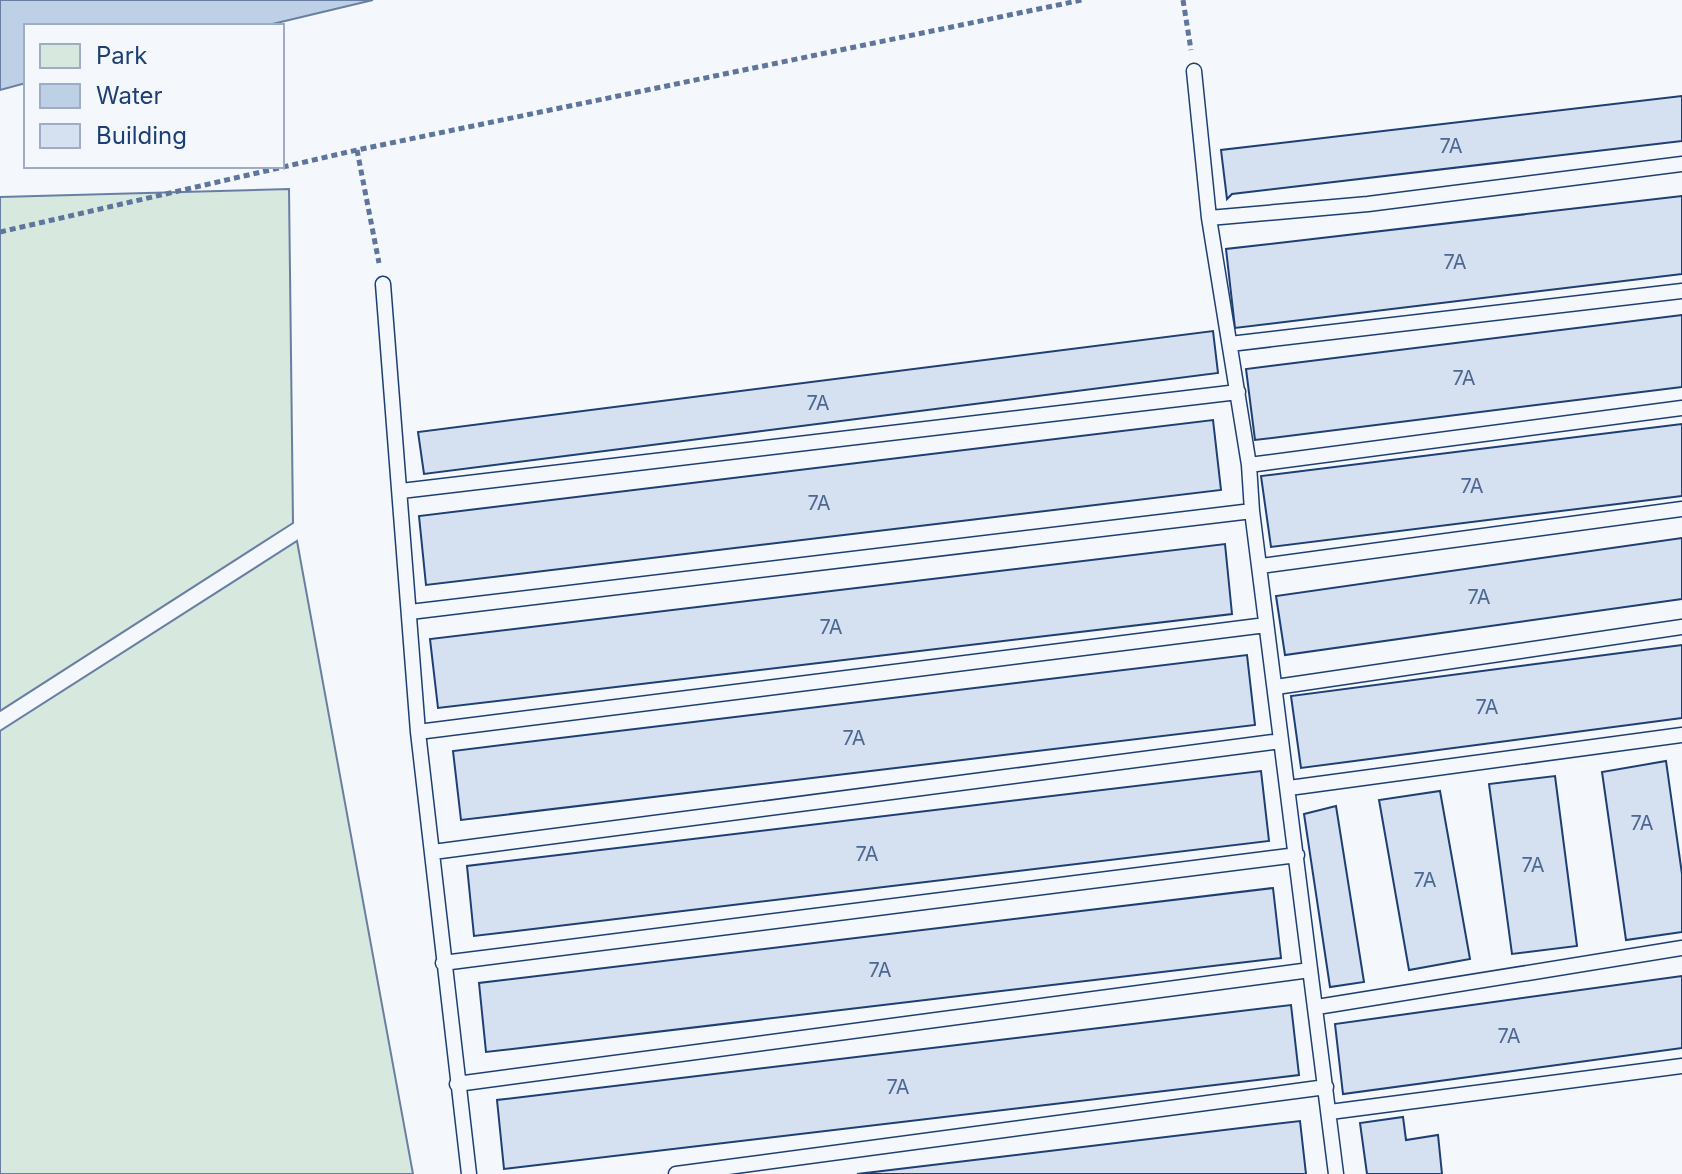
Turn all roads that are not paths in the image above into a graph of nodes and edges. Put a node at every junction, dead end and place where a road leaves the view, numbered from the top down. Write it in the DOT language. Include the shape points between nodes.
graph roads {
  1 [pos="1194,71"];
  2 [pos="1682,164"];
  3 [pos="1209,218"];
  4 [pos="383,284"];
  5 [pos="1682,291"];
  6 [pos="1230,344"];
  7 [pos="1238,392"];
  8 [pos="1682,408"];
  9 [pos="1249,465"];
  10 [pos="401,491"];
  11 [pos="1682,509"];
  12 [pos="1252,511"];
  13 [pos="1261,566"];
  14 [pos="410,612"];
  15 [pos="1266,625"];
  16 [pos="1682,627"];
  17 [pos="1276,687"];
  18 [pos="418,732"];
  19 [pos="1682,735"];
  20 [pos="1281,741"];
  21 [pos="1289,788"];
  22 [pos="433,852"];
  23 [pos="1297,855"];
  24 [pos="1682,948"];
  25 [pos="443,963"];
  26 [pos="1310,970"];
  27 [pos="1317,1007"];
  28 [pos="1682,1066"];
  29 [pos="457,1084"];
  30 [pos="1326,1087"];
  31 [pos="1330,1112"];
  32 [pos="469,1174"];
  33 [pos="676,1174"];
  34 [pos="1336,1174"];
  1 -- 3 [label="lane"];
  2 -- 3 [label="lane" via="1368,204"];
  3 -- 6 [label="lane"];
  4 -- 10 [label="lane"];
  5 -- 6 [label="lane"];
  6 -- 7 [label="lane"];
  7 -- 9 [label="lane"];
  7 -- 10 [label="lane"];
  8 -- 9 [label="lane"];
  9 -- 12 [label="lane"];
  10 -- 14 [label="lane"];
  11 -- 13 [label="lane"];
  12 -- 13 [label="lane"];
  12 -- 14 [label="lane"];
  13 -- 15 [label="lane"];
  14 -- 18 [label="lane"];
  15 -- 17 [label="lane"];
  15 -- 18 [label="lane"];
  16 -- 17 [label="lane"];
  17 -- 20 [label="lane"];
  18 -- 22 [label="lane"];
  19 -- 21 [label="lane"];
  20 -- 21 [label="lane"];
  20 -- 22 [label="lane"];
  21 -- 23 [label="lane"];
  22 -- 25 [label="lane"];
  23 -- 25 [label="lane"];
  23 -- 26 [label="lane"];
  24 -- 27 [label="lane"];
  25 -- 29 [label="lane"];
  26 -- 27 [label="lane"];
  26 -- 29 [label="lane"];
  27 -- 30 [label="lane"];
  28 -- 31 [label="lane"];
  29 -- 32 [label="lane"];
  30 -- 31 [label="lane"];
  30 -- 33 [label="lane"];
  31 -- 34 [label="lane"];
}
